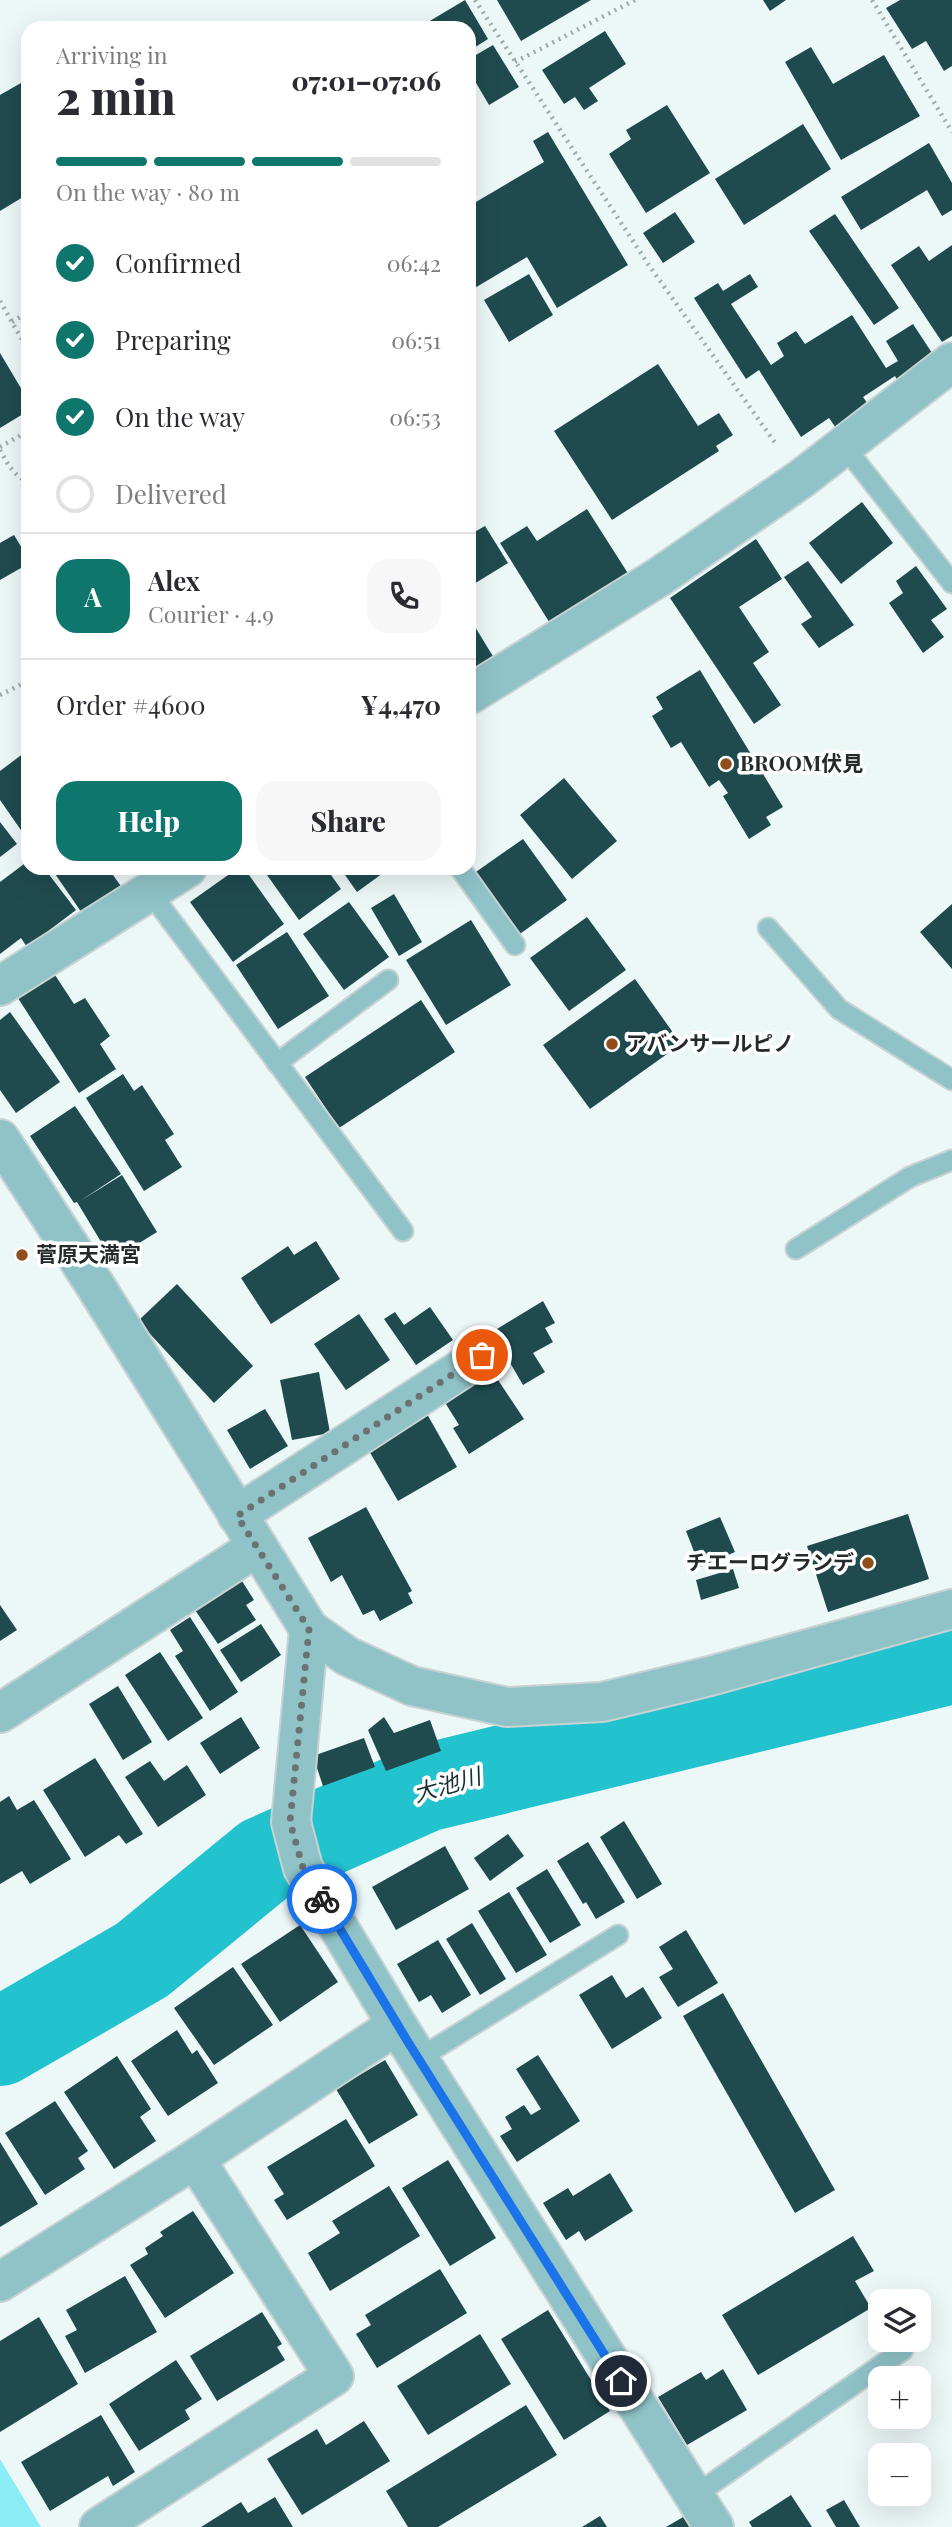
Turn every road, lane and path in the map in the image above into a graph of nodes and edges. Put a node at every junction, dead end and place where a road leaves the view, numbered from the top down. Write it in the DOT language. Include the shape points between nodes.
graph roads {
  1 [pos="475,0"];
  2 [pos="635,0"];
  3 [pos="872,0"];
  4 [pos="515,62"];
  5 [pos="952,132"];
  6 [pos="0,301"];
  7 [pos="21,316"];
  8 [pos="12,322"];
  9 [pos="21,338"];
  10 [pos="952,362"];
  11 [pos="21,436"];
  12 [pos="844,446"];
  13 [pos="0,449"];
  14 [pos="21,478"];
  15 [pos="801,479"];
  16 [pos="952,583"];
  17 [pos="21,684"];
  18 [pos="476,691"];
  19 [pos="0,695"];
  20 [pos="175,875"];
  21 [pos="465,875"];
  22 [pos="149,891"];
  23 [pos="768,928"];
  24 [pos="515,945"];
  25 [pos="388,980"];
  26 [pos="0,986"];
  27 [pos="277,1063"];
  28 [pos="952,1080"];
  29 [pos="0,1139"];
  30 [pos="952,1160"];
  31 [pos="402,1231"];
  32 [pos="796,1250"];
  33 [pos="482,1355"];
  34 [pos="247,1531"];
  35 [pos="952,1609"];
  36 [pos="309,1629"];
  37 [pos="0,1713"];
  38 [pos="618,1935"];
  39 [pos="397,2025"];
  40 [pos="418,2059"];
  41 [pos="195,2159"];
  42 [pos="0,2282"];
  43 [pos="900,2352"];
  44 [pos="704,2512"];
  45 [pos="99,2527"];
  1 -- 4 [label="path"];
  2 -- 4 [label="path"];
  3 -- 5 [label="path"];
  4 -- 15 [label="path" via="648,264"];
  6 -- 8 [label="path"];
  7 -- 8 [label="path"];
  8 -- 9 [label="path"];
  10 -- 12 [label="street"];
  11 -- 13 [label="path"];
  12 -- 15 [label="street"];
  12 -- 16 [label="lane"];
  13 -- 14 [label="path"];
  15 -- 18 [label="street" via="659,577"];
  17 -- 19 [label="path"];
  20 -- 22 [label="street"];
  21 -- 24 [label="lane"];
  22 -- 26 [label="street"];
  22 -- 27 [label="lane"];
  23 -- 28 [label="lane" via="839,1009"];
  25 -- 27 [label="lane"];
  27 -- 31 [label="lane"];
  29 -- 34 [label="street"];
  30 -- 32 [label="lane" via="910,1177"];
  33 -- 34 [label="street"];
  34 -- 36 [label="street"];
  34 -- 37 [label="street"];
  35 -- 36 [label="street" via="602,1702 507,1707 412,1686 347,1656"];
  36 -- 39 [label="street" via="290,1822 303,1868"];
  38 -- 40 [label="lane"];
  39 -- 40 [label="street"];
  39 -- 41 [label="street"];
  40 -- 44 [label="street"];
  41 -- 42 [label="street"];
  41 -- 45 [label="street" via="334,2376"];
  43 -- 44 [label="lane"];
}
